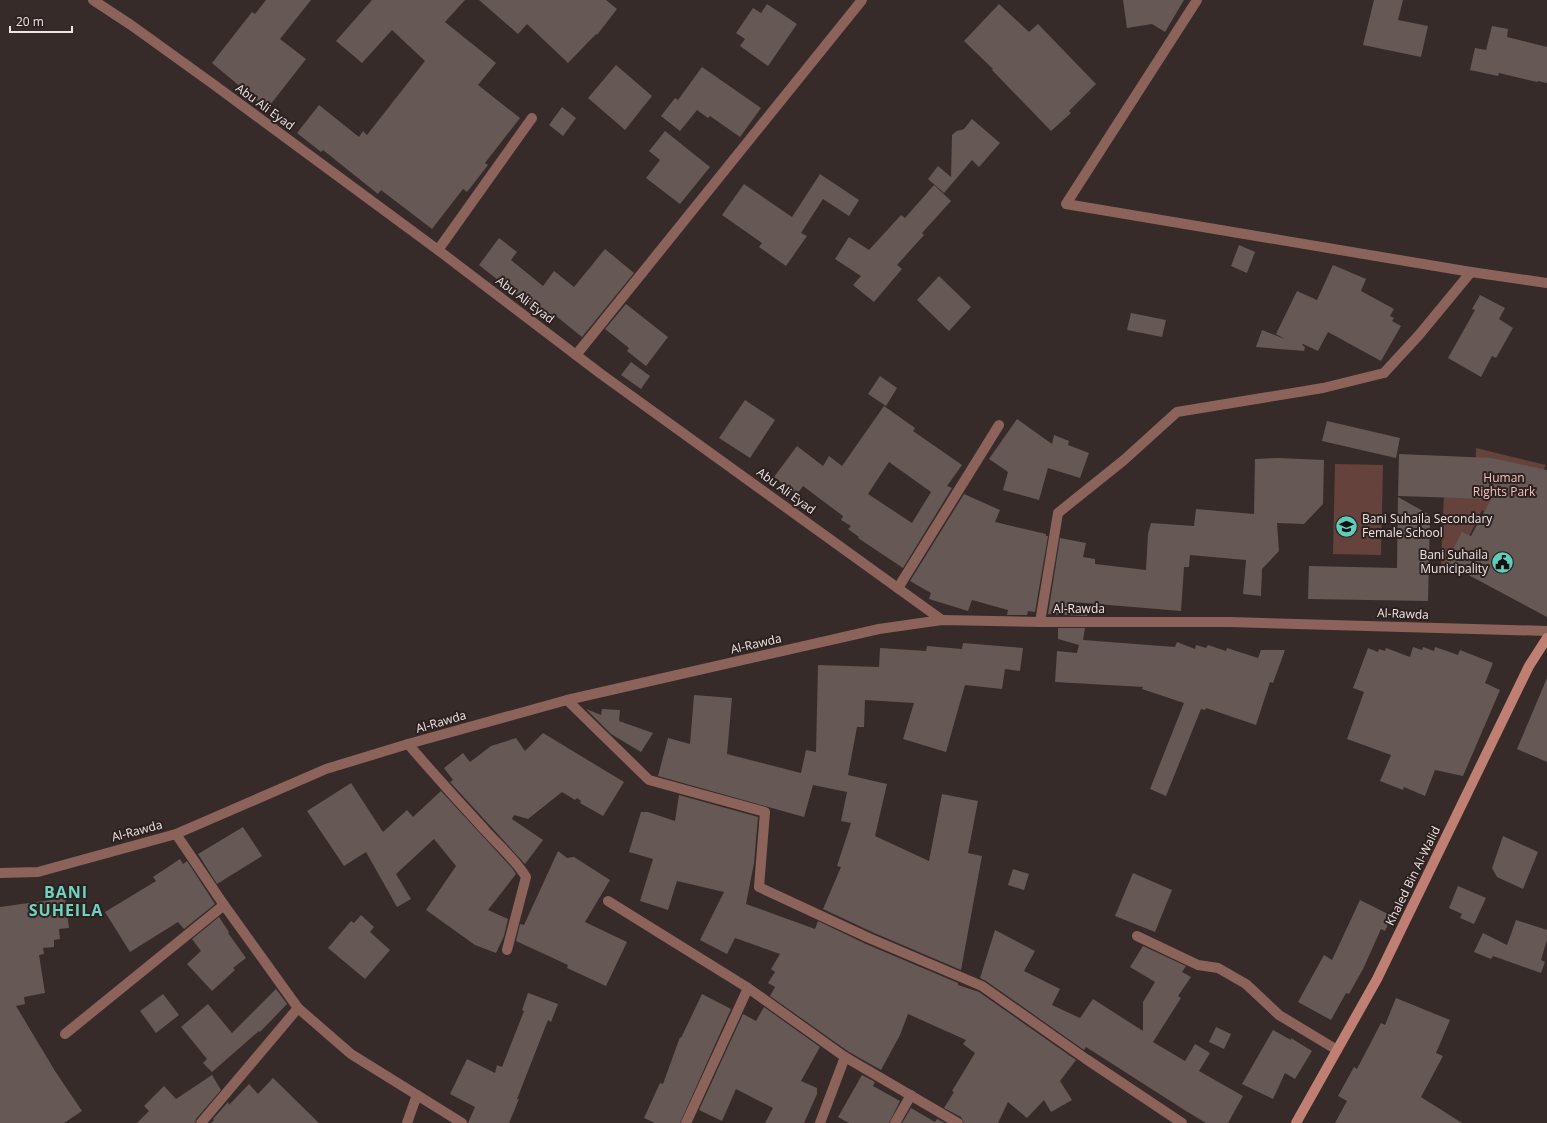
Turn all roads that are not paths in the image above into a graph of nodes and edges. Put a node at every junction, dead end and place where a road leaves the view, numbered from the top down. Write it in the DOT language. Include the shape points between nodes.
graph roads {
  1 [pos="93,0"];
  2 [pos="862,0"];
  3 [pos="1197,0"];
  4 [pos="532,118"];
  5 [pos="438,250"];
  6 [pos="1471,272"];
  7 [pos="1547,283"];
  8 [pos="576,355"];
  9 [pos="999,425"];
  10 [pos="898,588"];
  11 [pos="942,620"];
  12 [pos="1040,622"];
  13 [pos="1547,631"];
  14 [pos="1547,638"];
  15 [pos="567,700"];
  16 [pos="408,744"];
  17 [pos="176,834"];
  18 [pos="0,873"];
  19 [pos="608,901"];
  20 [pos="224,905"];
  21 [pos="1137,936"];
  22 [pos="507,950"];
  23 [pos="748,988"];
  24 [pos="298,1008"];
  25 [pos="65,1034"];
  26 [pos="1337,1050"];
  27 [pos="845,1057"];
  28 [pos="417,1095"];
  29 [pos="911,1095"];
  30 [pos="201,1123"];
  31 [pos="407,1123"];
  32 [pos="462,1123"];
  33 [pos="686,1123"];
  34 [pos="820,1123"];
  35 [pos="895,1123"];
  36 [pos="958,1123"];
  37 [pos="1182,1123"];
  38 [pos="1296,1123"];
  1 -- 5 [label="street, Abu Ali Eyad" via="131,25"];
  2 -- 8 [label="street"];
  3 -- 6 [label="street" via="1066,204"];
  4 -- 5 [label="street"];
  5 -- 8 [label="street, Abu Ali Eyad"];
  6 -- 7 [label="street"];
  6 -- 12 [label="street" via="1420,335 1384,373 1323,388 1177,412 1124,460 1058,513"];
  8 -- 10 [label="street, Abu Ali Eyad"];
  9 -- 10 [label="street"];
  10 -- 11 [label="street, Abu Ali Eyad"];
  11 -- 12 [label="street, Al-Rawda"];
  11 -- 15 [label="street, Al-Rawda" via="879,629"];
  12 -- 13 [label="street, Al-Rawda" via="1229,622"];
  14 -- 26 [label="street, Khaled Bin Al-Walid" via="1529,666 1377,979"];
  15 -- 16 [label="street, Al-Rawda"];
  15 -- 37 [label="street" via="649,780 765,812 759,887 982,986"];
  16 -- 17 [label="street, Al-Rawda" via="326,769"];
  16 -- 22 [label="street" via="519,866 526,877"];
  17 -- 18 [label="street, Al-Rawda" via="38,872"];
  17 -- 20 [label="street"];
  19 -- 23 [label="street"];
  20 -- 24 [label="street"];
  20 -- 25 [label="street"];
  21 -- 26 [label="street" via="1198,965 1218,968 1246,984 1279,1015"];
  23 -- 27 [label="street"];
  23 -- 33 [label="street"];
  24 -- 28 [label="street" via="351,1054"];
  24 -- 30 [label="street"];
  26 -- 38 [label="street, Khaled Bin Al-Walid"];
  27 -- 29 [label="street"];
  27 -- 34 [label="street"];
  28 -- 31 [label="street"];
  28 -- 32 [label="street"];
  29 -- 35 [label="street"];
  29 -- 36 [label="street"];
}
